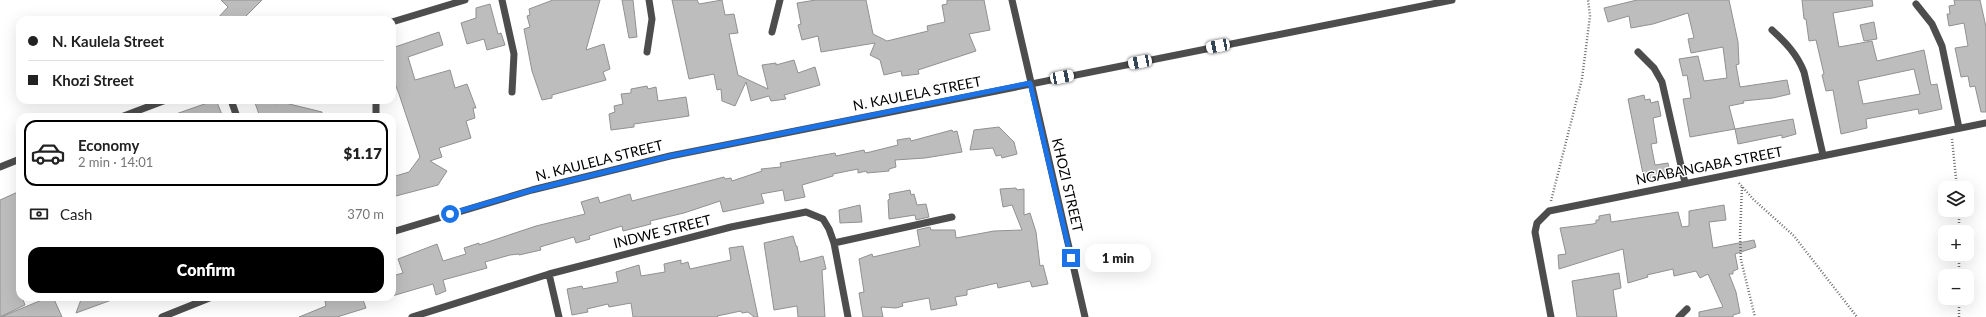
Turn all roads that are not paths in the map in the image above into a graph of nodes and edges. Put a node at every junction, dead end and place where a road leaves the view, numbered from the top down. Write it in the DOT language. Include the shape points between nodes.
graph roads {
  1 [pos="465,0"];
  2 [pos="502,0"];
  3 [pos="649,0"];
  4 [pos="780,0"];
  5 [pos="1012,0"];
  6 [pos="1452,0"];
  7 [pos="1916,4"];
  8 [pos="396,21"];
  9 [pos="1772,30"];
  10 [pos="772,32"];
  11 [pos="647,52"];
  12 [pos="1638,52"];
  13 [pos="1030,83"];
  14 [pos="512,92"];
  15 [pos="155,104"];
  16 [pos="132,113"];
  17 [pos="1986,123"];
  18 [pos="1959,128"];
  19 [pos="1823,155"];
  20 [pos="16,161"];
  21 [pos="0,167"];
  22 [pos="1686,183"];
  23 [pos="952,217"];
  24 [pos="396,231"];
  25 [pos="834,243"];
  26 [pos="549,274"];
  27 [pos="202,301"];
  28 [pos="1687,309"];
  29 [pos="162,317"];
  30 [pos="412,317"];
  31 [pos="559,317"];
  32 [pos="848,317"];
  33 [pos="1085,317"];
  34 [pos="1551,317"];
  35 [pos="1679,317"];
  1 -- 8 [label="street"];
  2 -- 14 [label="street" via="514,54"];
  3 -- 11 [label="street" via="652,19"];
  4 -- 10 [label="street"];
  5 -- 13 [label="street, KHOZI STREET"];
  6 -- 13 [label="street, N. KAULELA STREET"];
  7 -- 18 [label="street" via="1932,24 1942,46"];
  9 -- 19 [label="street" via="1800,60"];
  12 -- 22 [label="street" via="1654,68 1662,82"];
  13 -- 24 [label="street, N. KAULELA STREET" via="670,156 532,190"];
  13 -- 33 [label="street, KHOZI STREET"];
  15 -- 16 [label="street"];
  17 -- 18 [label="street, NGABANGABA STREET"];
  18 -- 19 [label="street, NGABANGABA STREET"];
  19 -- 22 [label="street, NGABANGABA STREET"];
  20 -- 21 [label="street"];
  22 -- 34 [label="street, NGABANGABA STREET" via="1549,211 1537,223 1535,232"];
  23 -- 25 [label="street"];
  25 -- 26 [label="street, INDWE STREET" via="823,219 806,212 795,213"];
  25 -- 32 [label="street, INDWE STREET"];
  26 -- 30 [label="street, INDWE STREET"];
  26 -- 31 [label="street"];
  27 -- 29 [label="street"];
  28 -- 35 [label="street"];
}
